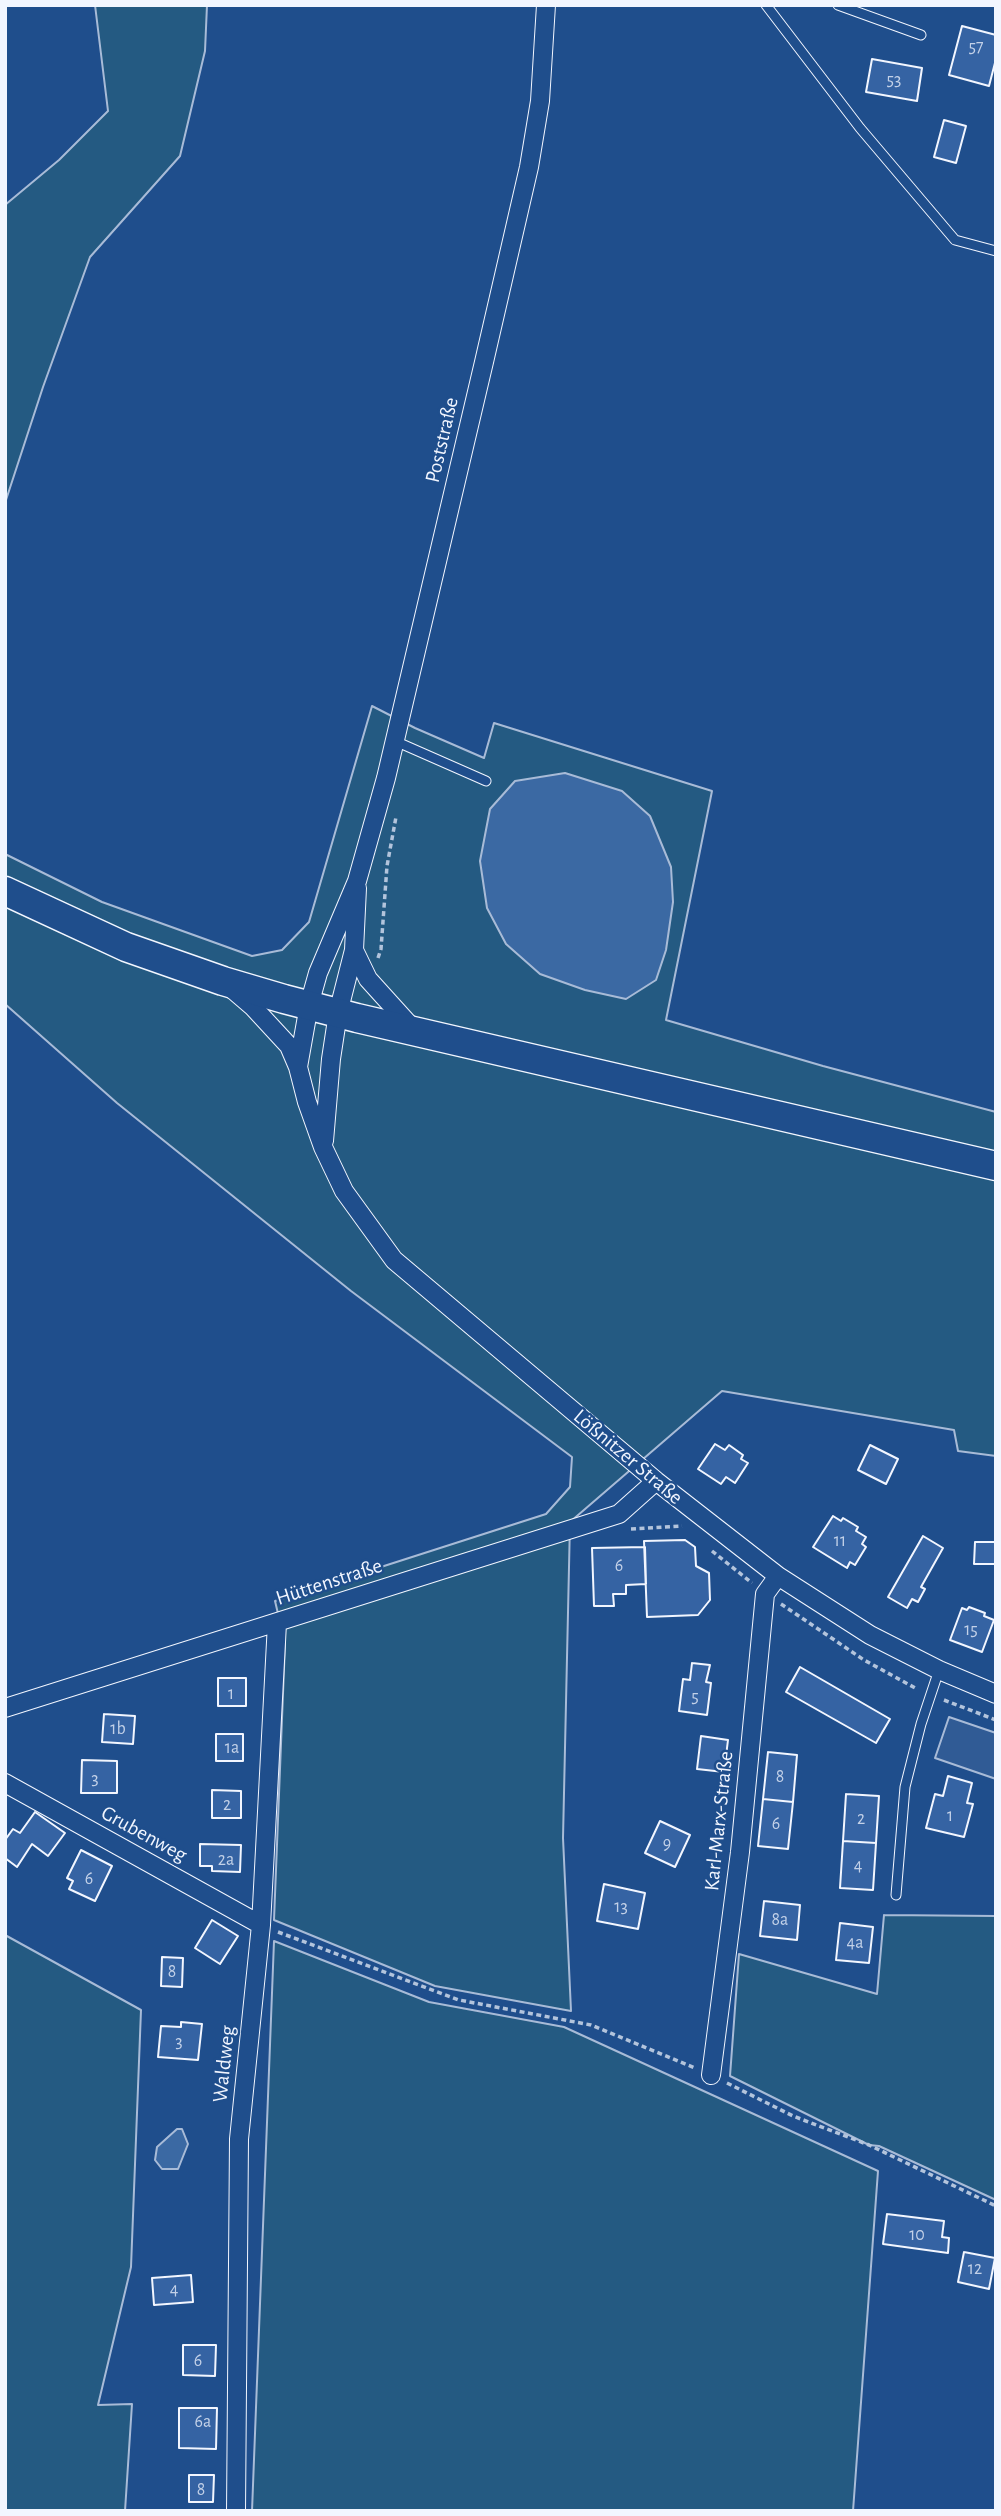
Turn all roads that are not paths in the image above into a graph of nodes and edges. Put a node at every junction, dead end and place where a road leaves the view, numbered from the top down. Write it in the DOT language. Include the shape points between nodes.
graph roads {
  1 [pos="546,5"];
  2 [pos="766,5"];
  3 [pos="838,5"];
  4 [pos="921,35"];
  5 [pos="996,251"];
  6 [pos="395,741"];
  7 [pos="486,781"];
  8 [pos="357,881"];
  9 [pos="5,891"];
  10 [pos="354,950"];
  11 [pos="222,981"];
  12 [pos="309,1005"];
  13 [pos="338,1013"];
  14 [pos="415,1031"];
  15 [pos="299,1068"];
  16 [pos="323,1147"];
  17 [pos="996,1166"];
  18 [pos="656,1481"];
  19 [pos="778,1576"];
  20 [pos="277,1623"];
  21 [pos="939,1670"];
  22 [pos="996,1694"];
  23 [pos="5,1708"];
  24 [pos="5,1783"];
  25 [pos="896,1895"];
  26 [pos="261,1925"];
  27 [pos="711,2075"];
  28 [pos="236,2511"];
  1 -- 6 [label="street, Poststraße" via="540,101 529,167"];
  2 -- 5 [label="lane" via="860,128 956,240"];
  3 -- 4 [label="lane"];
  6 -- 7 [label="lane"];
  6 -- 8 [label="street, Poststraße"];
  8 -- 10 [label="street, Poststraße"];
  8 -- 12 [label="street, Poststraße"];
  9 -- 11 [label="main road" via="125,947"];
  10 -- 13 [label="street, Poststraße"];
  10 -- 14 [label="street" via="368,979"];
  11 -- 12 [label="main road"];
  11 -- 15 [label="street, Lößnitzer Straße" via="276,1030"];
  12 -- 13 [label="main road"];
  12 -- 15 [label="street, Lößnitzer Straße"];
  13 -- 14 [label="main road"];
  13 -- 16 [label="street"];
  14 -- 17 [label="main road"];
  15 -- 16 [label="street, Lößnitzer Straße"];
  16 -- 18 [label="street, Lößnitzer Straße" via="344,1191 394,1260"];
  18 -- 19 [label="street, Lößnitzer Straße"];
  18 -- 20 [label="street, Hüttenstraße" via="619,1514"];
  19 -- 21 [label="street, Lößnitzer Straße" via="870,1634"];
  19 -- 27 [label="street, Karl-Marx-Straße" via="765,1594 740,1852"];
  20 -- 23 [label="street, Hüttenstraße"];
  20 -- 26 [label="street, Waldweg"];
  21 -- 22 [label="street, Lößnitzer Straße"];
  21 -- 25 [label="lane" via="905,1787"];
  24 -- 26 [label="street, Grubenweg"];
  26 -- 28 [label="street, Waldweg" via="239,2138"];
}
